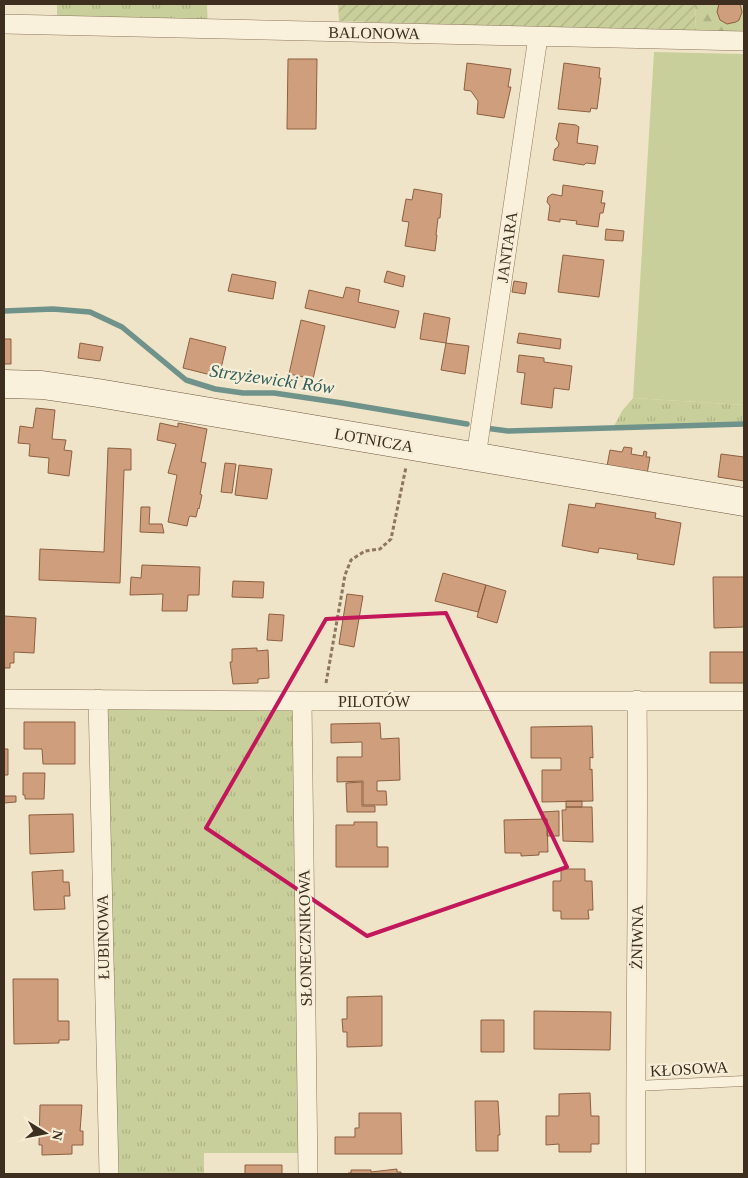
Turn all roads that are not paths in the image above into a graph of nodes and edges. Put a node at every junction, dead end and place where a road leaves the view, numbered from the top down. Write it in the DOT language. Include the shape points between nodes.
graph roads {
  1 [pos="4,24"];
  2 [pos="538,37"];
  3 [pos="744,41"];
  4 [pos="4,384"];
  5 [pos="476,457"];
  6 [pos="744,502"];
  7 [pos="4,698"];
  8 [pos="98,699"];
  9 [pos="637,700"];
  10 [pos="302,701"];
  11 [pos="744,701"];
  12 [pos="744,1082"];
  13 [pos="636,1086"];
  14 [pos="109,1174"];
  15 [pos="308,1174"];
  16 [pos="636,1174"];
  1 -- 2 [label="street, BALONOWA"];
  2 -- 3 [label="street, BALONOWA"];
  2 -- 5 [label="street, JANTARA"];
  4 -- 5 [label="street, LOTNICZA" via="42,385 98,393"];
  5 -- 6 [label="street, LOTNICZA"];
  7 -- 8 [label="street, PILOTÓW"];
  8 -- 10 [label="street, PILOTÓW"];
  8 -- 14 [label="street, ŁUBINOWA"];
  9 -- 10 [label="street, PILOTÓW"];
  9 -- 11 [label="street, PILOTÓW"];
  9 -- 13 [label="street, ŻNIWNA"];
  10 -- 15 [label="street, SŁONECZNIKOWA"];
  12 -- 13 [label="lane, KŁOSOWA"];
  13 -- 16 [label="street, ŻNIWNA"];
}
